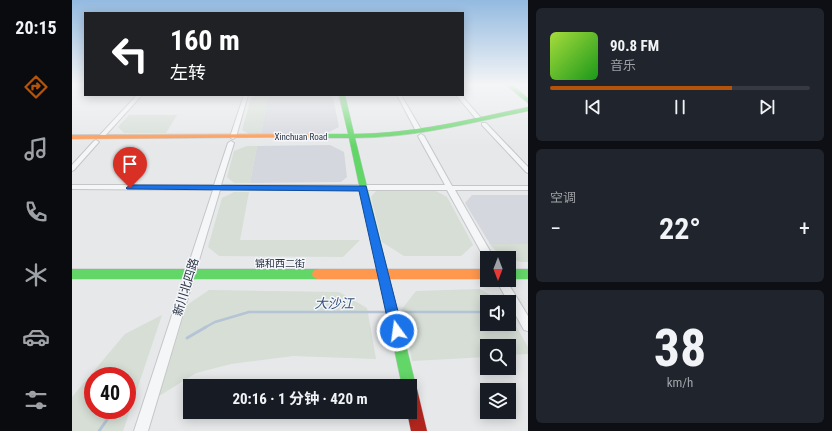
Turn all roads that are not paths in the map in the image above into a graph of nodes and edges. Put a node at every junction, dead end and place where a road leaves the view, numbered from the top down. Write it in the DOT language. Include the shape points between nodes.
graph roads {
  1 [pos="131,105"];
  2 [pos="243,105"];
  3 [pos="344,105"];
  4 [pos="404,105"];
  5 [pos="467,105"];
  6 [pos="528,109"];
  7 [pos="528,114"];
  8 [pos="482,122"];
  9 [pos="420,134"];
  10 [pos="72,137"];
  11 [pos="99,139"];
  12 [pos="352,139"];
  13 [pos="232,140"];
  14 [pos="72,142"];
  15 [pos="72,169"];
  16 [pos="528,172"];
  17 [pos="72,187"];
  18 [pos="217,188"];
  19 [pos="363,188"];
  20 [pos="450,188"];
  21 [pos="528,188"];
  22 [pos="485,251"];
  23 [pos="72,274"];
  24 [pos="190,274"];
  25 [pos="383,274"];
  26 [pos="480,274"];
  27 [pos="516,274"];
  28 [pos="528,274"];
  29 [pos="506,287"];
  30 [pos="528,326"];
  31 [pos="407,379"];
  32 [pos="417,418"];
  33 [pos="141,431"];
  34 [pos="420,431"];
  1 -- 11 [label="street"];
  2 -- 13 [label="street, 新川北四路"];
  3 -- 12 [label="street"];
  4 -- 9 [label="street"];
  5 -- 8 [label="street"];
  6 -- 8 [label="street, Xinchuan Road"];
  7 -- 8 [label="street, Xinchuan Road"];
  8 -- 9 [label="street, Xinchuan Road"];
  8 -- 16 [label="street"];
  9 -- 12 [label="street, Xinchuan Road"];
  9 -- 20 [label="street"];
  10 -- 11 [label="street, Xinchuan Road"];
  11 -- 13 [label="street, Xinchuan Road"];
  11 -- 14 [label="street, Xinchuan Road"];
  11 -- 15 [label="street"];
  12 -- 13 [label="street, Xinchuan Road"];
  12 -- 19 [label="street"];
  13 -- 18 [label="street, 新川北四路"];
  17 -- 18 [label="street"];
  18 -- 19 [label="street"];
  18 -- 24 [label="street, 新川北四路"];
  19 -- 20 [label="street"];
  19 -- 25 [label="street"];
  20 -- 21 [label="street"];
  20 -- 22 [label="street"];
  23 -- 24 [label="street, 锦和西二街"];
  24 -- 25 [label="street, 锦和西二街"];
  24 -- 33 [label="street, 新川北四路"];
  25 -- 26 [label="street, 锦和西二街"];
  25 -- 31 [label="street"];
  27 -- 28 [label="street"];
  29 -- 30 [label="street"];
  32 -- 34 [label="street"];
}
